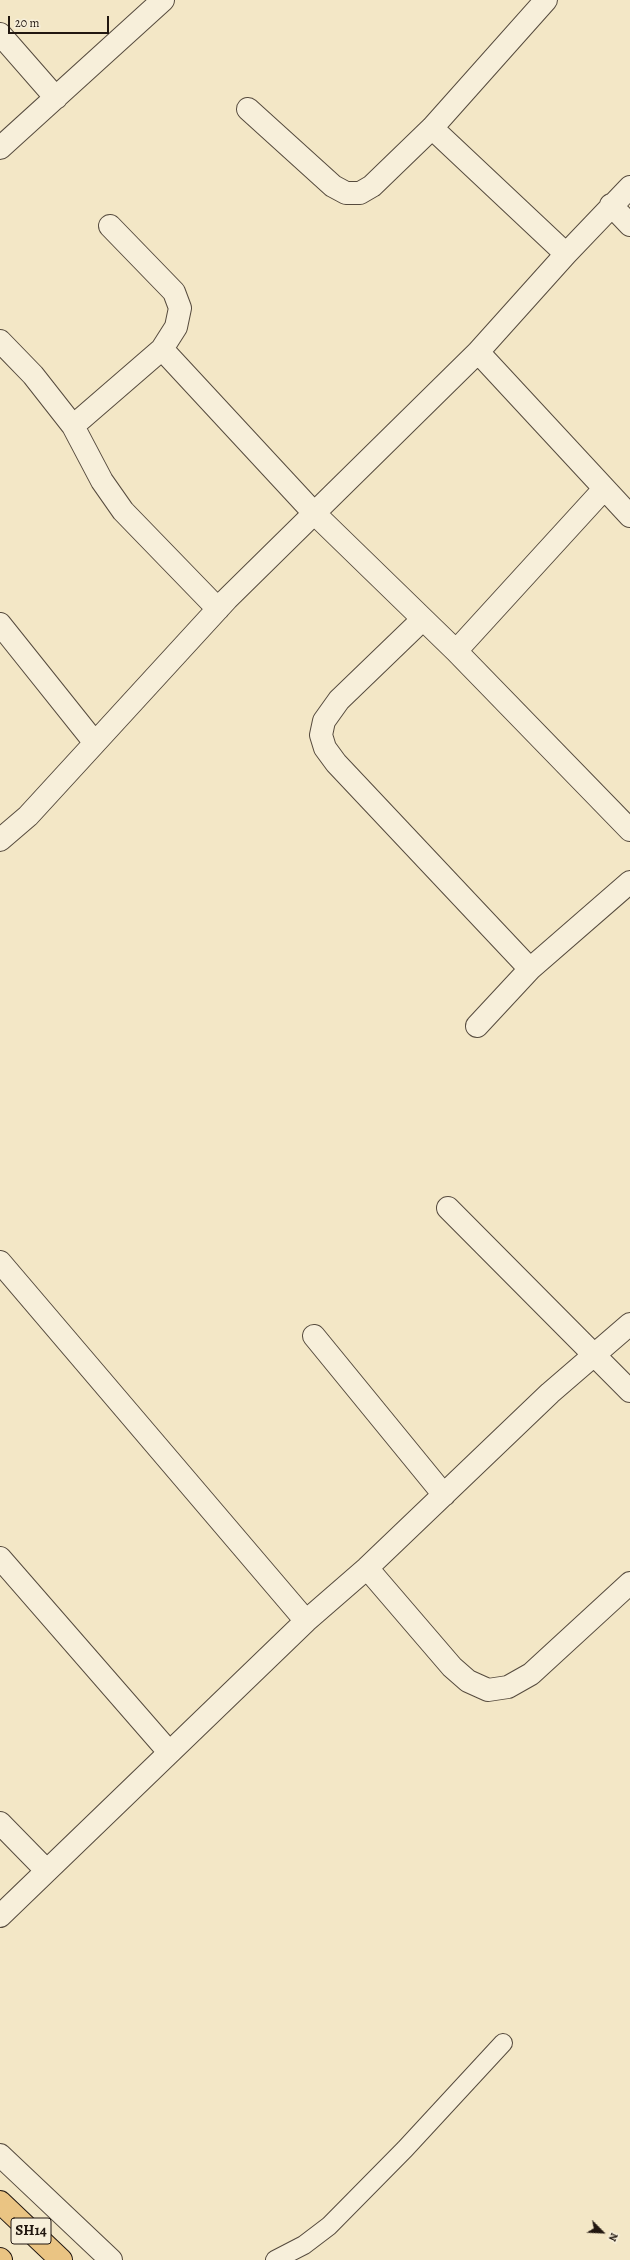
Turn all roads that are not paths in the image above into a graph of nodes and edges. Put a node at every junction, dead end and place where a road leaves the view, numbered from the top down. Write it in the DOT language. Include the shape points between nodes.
graph roads {
  1 [pos="163,0"];
  2 [pos="546,0"];
  3 [pos="0,34"];
  4 [pos="56,98"];
  5 [pos="248,109"];
  6 [pos="432,128"];
  7 [pos="0,148"];
  8 [pos="630,187"];
  9 [pos="611,205"];
  10 [pos="630,225"];
  11 [pos="110,226"];
  12 [pos="566,254"];
  13 [pos="0,341"];
  14 [pos="162,349"];
  15 [pos="478,352"];
  16 [pos="73,426"];
  17 [pos="604,490"];
  18 [pos="314,513"];
  19 [pos="630,516"];
  20 [pos="218,609"];
  21 [pos="423,619"];
  22 [pos="0,624"];
  23 [pos="456,651"];
  24 [pos="95,742"];
  25 [pos="630,830"];
  26 [pos="0,840"];
  27 [pos="630,882"];
  28 [pos="530,969"];
  29 [pos="477,1026"];
  30 [pos="448,1208"];
  31 [pos="0,1262"];
  32 [pos="630,1324"];
  33 [pos="314,1336"];
  34 [pos="596,1355"];
  35 [pos="630,1391"];
  36 [pos="444,1495"];
  37 [pos="0,1558"];
  38 [pos="367,1568"];
  39 [pos="630,1582"];
  40 [pos="306,1621"];
  41 [pos="169,1752"];
  42 [pos="0,1823"];
  43 [pos="46,1870"];
  44 [pos="0,1916"];
  45 [pos="503,2043"];
  46 [pos="0,2155"];
  47 [pos="0,2202"];
  48 [pos="61,2260"];
  49 [pos="110,2260"];
  50 [pos="275,2260"];
  1 -- 4 [label="street"];
  2 -- 6 [label="street"];
  3 -- 4 [label="street"];
  4 -- 7 [label="street"];
  5 -- 6 [label="street" via="333,186 346,193 360,193 372,186"];
  6 -- 12 [label="street"];
  8 -- 9 [label="street"];
  9 -- 10 [label="street"];
  9 -- 12 [label="street"];
  11 -- 14 [label="street" via="174,292 180,308 176,327"];
  12 -- 15 [label="street"];
  13 -- 16 [label="street" via="33,375"];
  14 -- 16 [label="street"];
  14 -- 18 [label="street"];
  15 -- 17 [label="street"];
  15 -- 18 [label="street"];
  16 -- 20 [label="street" via="102,481 123,511"];
  17 -- 19 [label="street"];
  17 -- 23 [label="street"];
  18 -- 20 [label="street"];
  18 -- 21 [label="street"];
  20 -- 24 [label="street"];
  21 -- 23 [label="street"];
  21 -- 28 [label="street" via="339,700 324,721 321,734 325,748 336,763"];
  22 -- 24 [label="street"];
  23 -- 25 [label="street"];
  24 -- 26 [label="street" via="28,816"];
  27 -- 28 [label="street"];
  28 -- 29 [label="street"];
  30 -- 34 [label="street"];
  31 -- 40 [label="street"];
  32 -- 34 [label="street"];
  33 -- 36 [label="street"];
  34 -- 35 [label="street"];
  34 -- 36 [label="street" via="550,1393"];
  36 -- 38 [label="street"];
  37 -- 41 [label="street"];
  38 -- 39 [label="street" via="452,1667 468,1682 488,1690 508,1687 531,1674"];
  38 -- 40 [label="street"];
  40 -- 41 [label="street"];
  41 -- 43 [label="street"];
  42 -- 43 [label="street"];
  43 -- 44 [label="street"];
  45 -- 50 [label="lane" via="405,2149 329,2226 304,2245"];
  46 -- 49 [label="street"];
  47 -- 48 [label="main road, SH14"];
}
